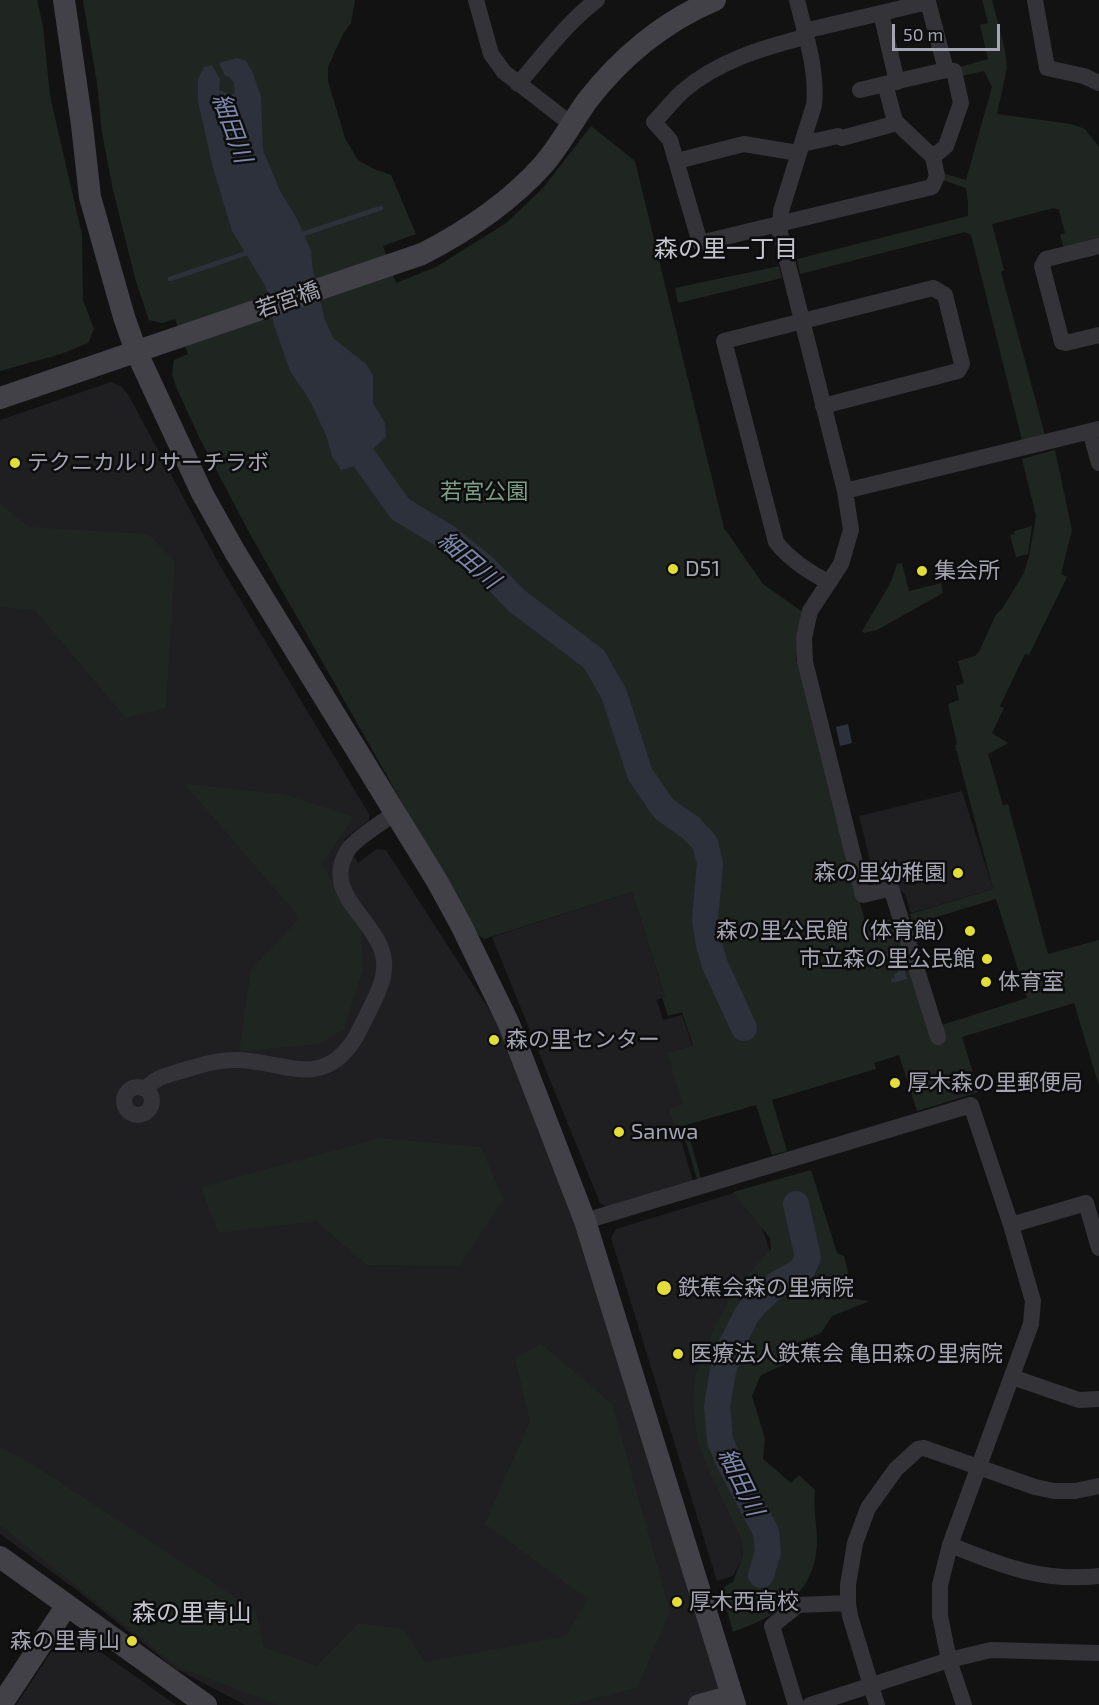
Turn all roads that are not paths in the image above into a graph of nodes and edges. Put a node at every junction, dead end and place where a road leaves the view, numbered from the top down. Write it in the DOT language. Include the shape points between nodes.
graph roads {
  1 [pos="64,0"];
  2 [pos="476,0"];
  3 [pos="715,0"];
  4 [pos="796,0"];
  5 [pos="1035,0"];
  6 [pos="930,1"];
  7 [pos="590,2"];
  8 [pos="881,13"];
  9 [pos="805,34"];
  10 [pos="946,70"];
  11 [pos="891,83"];
  12 [pos="1099,83"];
  13 [pos="518,84"];
  14 [pos="860,90"];
  15 [pos="895,121"];
  16 [pos="571,124"];
  17 [pos="800,148"];
  18 [pos="933,157"];
  19 [pos="677,161"];
  20 [pos="781,225"];
  21 [pos="1099,246"];
  22 [pos="801,321"];
  23 [pos="1099,335"];
  24 [pos="136,351"];
  25 [pos="0,398"];
  26 [pos="823,406"];
  27 [pos="1095,430"];
  28 [pos="1099,463"];
  29 [pos="845,491"];
  30 [pos="828,582"];
  31 [pos="394,813"];
  32 [pos="938,1036"];
  33 [pos="146,1089"];
  34 [pos="585,1221"];
  35 [pos="1011,1225"];
  36 [pos="1099,1248"];
  37 [pos="1012,1377"];
  38 [pos="1099,1399"];
  39 [pos="980,1468"];
  40 [pos="1099,1486"];
  41 [pos="950,1545"];
  42 [pos="0,1557"];
  43 [pos="1099,1576"];
  44 [pos="848,1603"];
  45 [pos="68,1605"];
  46 [pos="1099,1653"];
  47 [pos="950,1660"];
  48 [pos="871,1686"];
  49 [pos="733,1700"];
  50 [pos="1,1705"];
  51 [pos="206,1705"];
  52 [pos="699,1705"];
  53 [pos="796,1705"];
  54 [pos="810,1705"];
  55 [pos="877,1705"];
  56 [pos="964,1705"];
  1 -- 24 [label="street" via="90,197"];
  2 -- 13 [label="street" via="491,54"];
  3 -- 16 [label="street, 若宮橋" via="668,25 633,52 588,99"];
  4 -- 9 [label="street"];
  5 -- 12 [label="street" via="1047,68"];
  6 -- 8 [label="street"];
  6 -- 10 [label="street"];
  7 -- 13 [label="street"];
  8 -- 9 [label="street"];
  8 -- 11 [label="street"];
  9 -- 17 [label="street" via="816,89"];
  9 -- 19 [label="street" via="720,66 684,90 654,122 670,140"];
  10 -- 11 [label="street"];
  10 -- 18 [label="street" via="954,71 961,103 946,146"];
  11 -- 14 [label="street"];
  11 -- 15 [label="street"];
  13 -- 16 [label="street"];
  15 -- 17 [label="street"];
  15 -- 18 [label="street"];
  16 -- 24 [label="street, 若宮橋" via="545,163 522,187 478,223 422,254"];
  17 -- 19 [label="street" via="744,144"];
  17 -- 20 [label="street" via="781,211"];
  18 -- 20 [label="street" via="937,176 932,187"];
  19 -- 20 [label="street" via="700,243"];
  20 -- 22 [label="street"];
  21 -- 23 [label="street" via="1046,259 1042,266 1062,342"];
  22 -- 26 [label="street"];
  22 -- 26 [label="street" via="933,288 945,295 962,364 958,371"];
  22 -- 30 [label="street" via="724,341 776,542 783,552"];
  24 -- 25 [label="street, 若宮橋"];
  24 -- 31 [label="street" via="202,493"];
  26 -- 29 [label="street"];
  27 -- 28 [label="street"];
  27 -- 29 [label="street"];
  29 -- 30 [label="street" via="851,530 841,564"];
  30 -- 32 [label="street" via="810,611 804,638 805,662 863,895 891,888"];
  31 -- 33 [label="street" via="350,847 342,860 342,888 380,945 384,961 381,986 343,1055 322,1068 307,1070 236,1059 210,1063 156,1078"];
  31 -- 34 [label="street" via="454,911 509,1024"];
  34 -- 35 [label="street" via="971,1105"];
  34 -- 49 [label="street"];
  35 -- 36 [label="street" via="1086,1203"];
  35 -- 37 [label="street" via="1033,1301 1031,1323"];
  37 -- 38 [label="street" via="1079,1400"];
  37 -- 39 [label="street"];
  39 -- 40 [label="street" via="1054,1491"];
  39 -- 41 [label="street"];
  39 -- 44 [label="street" via="924,1448 896,1469 868,1508 855,1543"];
  41 -- 43 [label="street" via="1010,1569 1037,1575"];
  41 -- 47 [label="street" via="940,1585 940,1616"];
  42 -- 45 [label="street"];
  44 -- 48 [label="street"];
  44 -- 53 [label="street" via="798,1605 772,1626"];
  45 -- 50 [label="street"];
  45 -- 51 [label="street"];
  46 -- 47 [label="street" via="991,1650"];
  47 -- 48 [label="street"];
  47 -- 56 [label="street"];
  48 -- 54 [label="street"];
  48 -- 55 [label="street"];
  49 -- 52 [label="street"];
}
